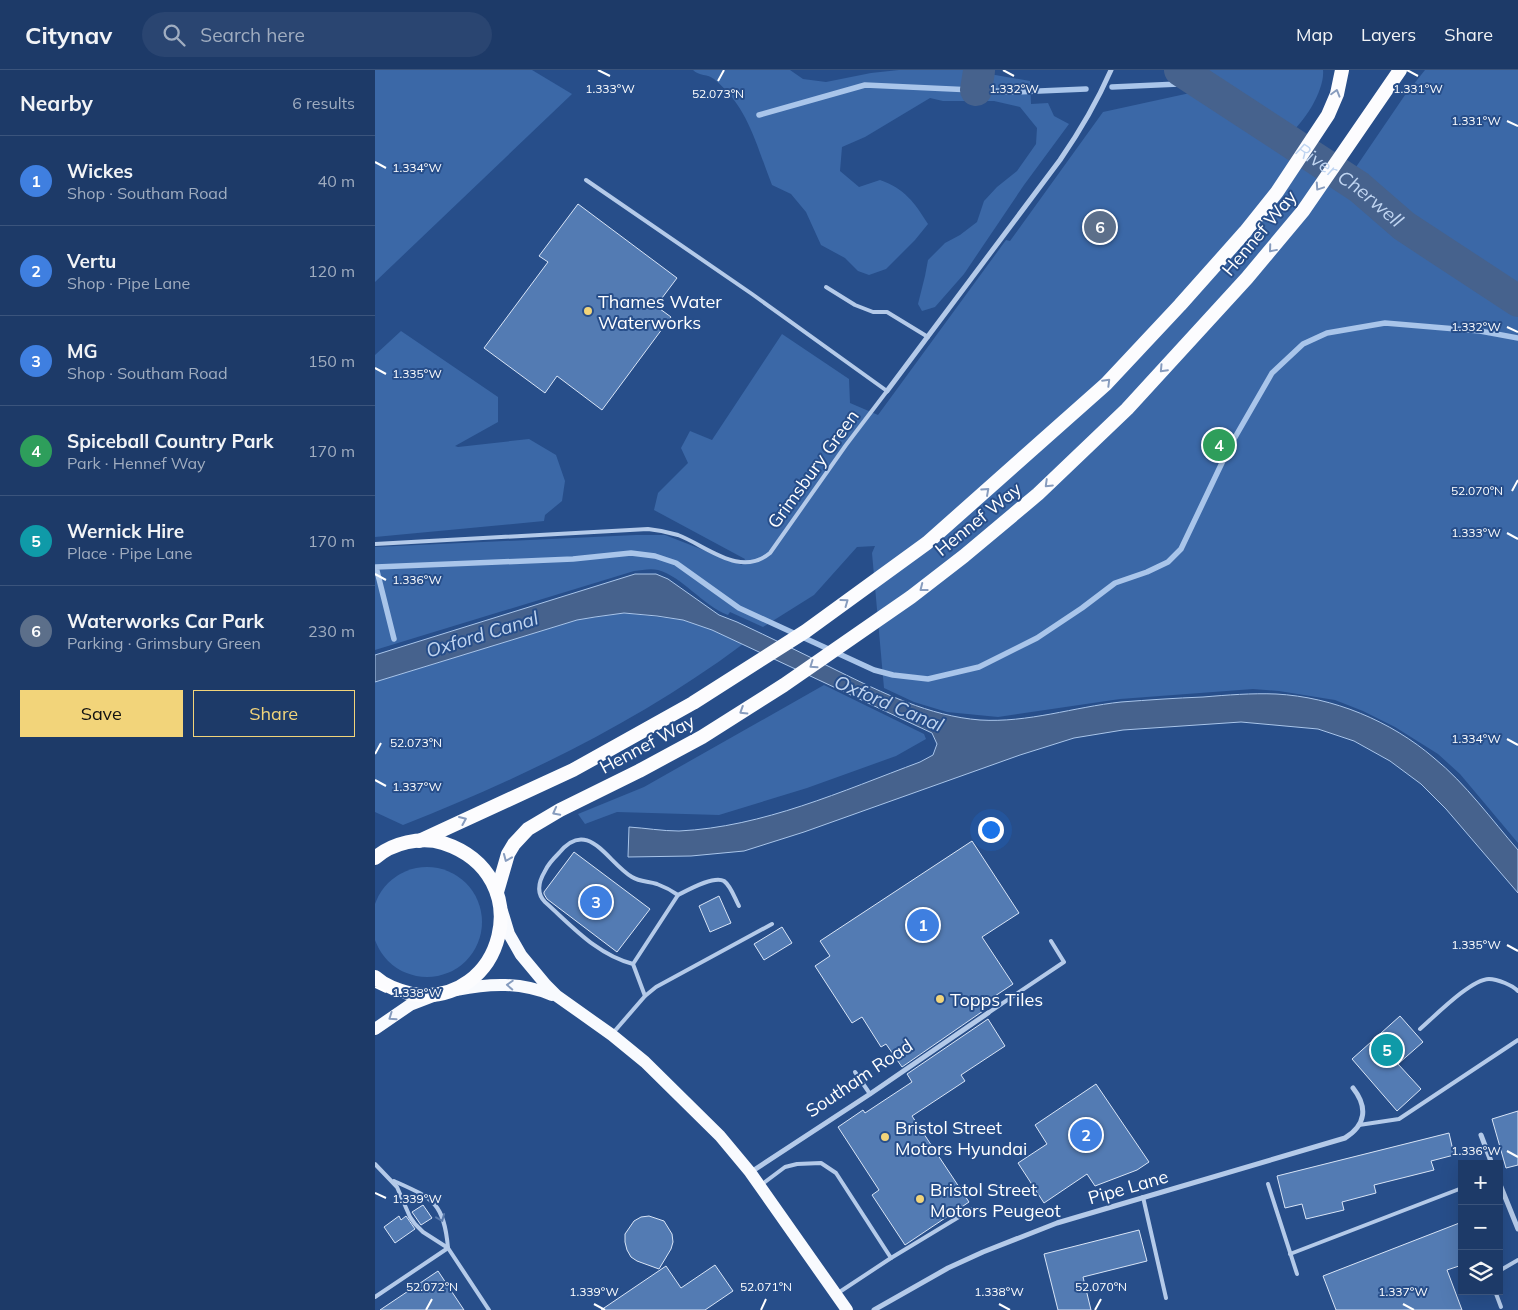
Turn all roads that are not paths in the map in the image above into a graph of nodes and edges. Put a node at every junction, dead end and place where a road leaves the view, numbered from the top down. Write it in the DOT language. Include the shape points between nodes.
graph roads {
  1 [pos="1111,70"];
  2 [pos="1342,70"];
  3 [pos="1400,70"];
  4 [pos="586,180"];
  5 [pos="827,287"];
  6 [pos="928,337"];
  7 [pos="887,391"];
  8 [pos="375,544"];
  9 [pos="419,840"];
  10 [pos="375,846"];
  11 [pos="394,846"];
  12 [pos="375,858"];
  13 [pos="497,892"];
  14 [pos="677,895"];
  15 [pos="739,906"];
  16 [pos="501,909"];
  17 [pos="772,924"];
  18 [pos="1051,942"];
  19 [pos="633,964"];
  20 [pos="375,977"];
  21 [pos="1518,991"];
  22 [pos="446,992"];
  23 [pos="557,996"];
  24 [pos="645,996"];
  25 [pos="988,1013"];
  26 [pos="1420,1029"];
  27 [pos="375,1030"];
  28 [pos="612,1035"];
  29 [pos="1518,1040"];
  30 [pos="855,1072"];
  31 [pos="1353,1088"];
  32 [pos="870,1094"];
  33 [pos="1359,1125"];
  34 [pos="1481,1135"];
  35 [pos="1490,1160"];
  36 [pos="375,1164"];
  37 [pos="750,1172"];
  38 [pos="391,1180"];
  39 [pos="1268,1184"];
  40 [pos="759,1186"];
  41 [pos="1458,1190"];
  42 [pos="1503,1192"];
  43 [pos="1143,1197"];
  44 [pos="973,1209"];
  45 [pos="1518,1228"];
  46 [pos="448,1248"];
  47 [pos="1291,1254"];
  48 [pos="891,1258"];
  49 [pos="1518,1260"];
  50 [pos="1503,1269"];
  51 [pos="1297,1274"];
  52 [pos="837,1295"];
  53 [pos="1496,1295"];
  54 [pos="375,1297"];
  55 [pos="1166,1298"];
  56 [pos="1501,1307"];
  57 [pos="489,1310"];
  58 [pos="847,1310"];
  59 [pos="873,1310"];
  1 -- 6 [label="street, Grimsbury Green" via="1081,130"];
  9 -- 2 [label="highway, Hennef Way, one-way" via="573,770 693,703 805,631 927,543 1105,384 1245,232 1277,192 1328,115"];
  3 -- 13 [label="highway, Hennef Way, one-way" via="1303,211 1247,278 1127,408 1038,494 926,585 784,685 695,741 528,829 508,854"];
  4 -- 7 [label="lane"];
  5 -- 6 [label="lane" via="855,305 873,312 887,312"];
  6 -- 7 [label="street, Grimsbury Green"];
  7 -- 8 [label="lane, Grimsbury Green" via="770,553 752,563 728,560 677,535 648,529"];
  9 -- 11 [label="highway"];
  9 -- 13 [label="highway" via="458,848 488,874"];
  10 -- 11 [label="highway"];
  11 -- 12 [label="highway"];
  13 -- 16 [label="highway"];
  14 -- 15 [label="lane" via="718,880 727,885"];
  14 -- 19 [label="lane"];
  14 -- 19 [label="lane" via="657,884 633,878 599,848 582,838 563,847 546,868 539,886 542,899 593,945 613,958"];
  16 -- 22 [label="highway" via="500,929 487,962 468,982"];
  16 -- 23 [label="main road" via="509,934 521,955"];
  17 -- 24 [label="lane"];
  18 -- 25 [label="lane" via="1064,962"];
  19 -- 24 [label="lane"];
  20 -- 22 [label="highway" via="400,992 422,995"];
  21 -- 26 [label="lane" via="1501,981 1489,979 1476,983"];
  23 -- 22 [label="main road, one-way" via="539,989 506,984"];
  22 -- 27 [label="main road, one-way" via="410,1005"];
  23 -- 28 [label="main road"];
  24 -- 28 [label="lane"];
  25 -- 32 [label="street, Southam Road"];
  28 -- 37 [label="main road" via="688,1103"];
  29 -- 33 [label="lane" via="1399,1119"];
  30 -- 32 [label="lane"];
  31 -- 33 [label="street" via="1363,1105"];
  32 -- 37 [label="street, Southam Road"];
  33 -- 43 [label="street, Pipe Lane" via="1338,1142"];
  34 -- 35 [label="street"];
  36 -- 38 [label="lane"];
  37 -- 40 [label="main road"];
  38 -- 46 [label="lane" via="415,1224"];
  38 -- 46 [label="lane, one-way" via="423,1194 433,1204 444,1223"];
  39 -- 47 [label="lane"];
  40 -- 48 [label="lane" via="785,1167 821,1163 836,1173"];
  40 -- 52 [label="main road"];
  41 -- 47 [label="lane"];
  42 -- 45 [label="street"];
  43 -- 55 [label="lane"];
  43 -- 59 [label="street, Pipe Lane" via="1057,1223 983,1252"];
  44 -- 48 [label="lane"];
  46 -- 54 [label="lane"];
  46 -- 57 [label="lane"];
  47 -- 51 [label="lane"];
  48 -- 52 [label="lane"];
  49 -- 50 [label="lane"];
  52 -- 58 [label="main road"];
  53 -- 56 [label="lane"];
}
